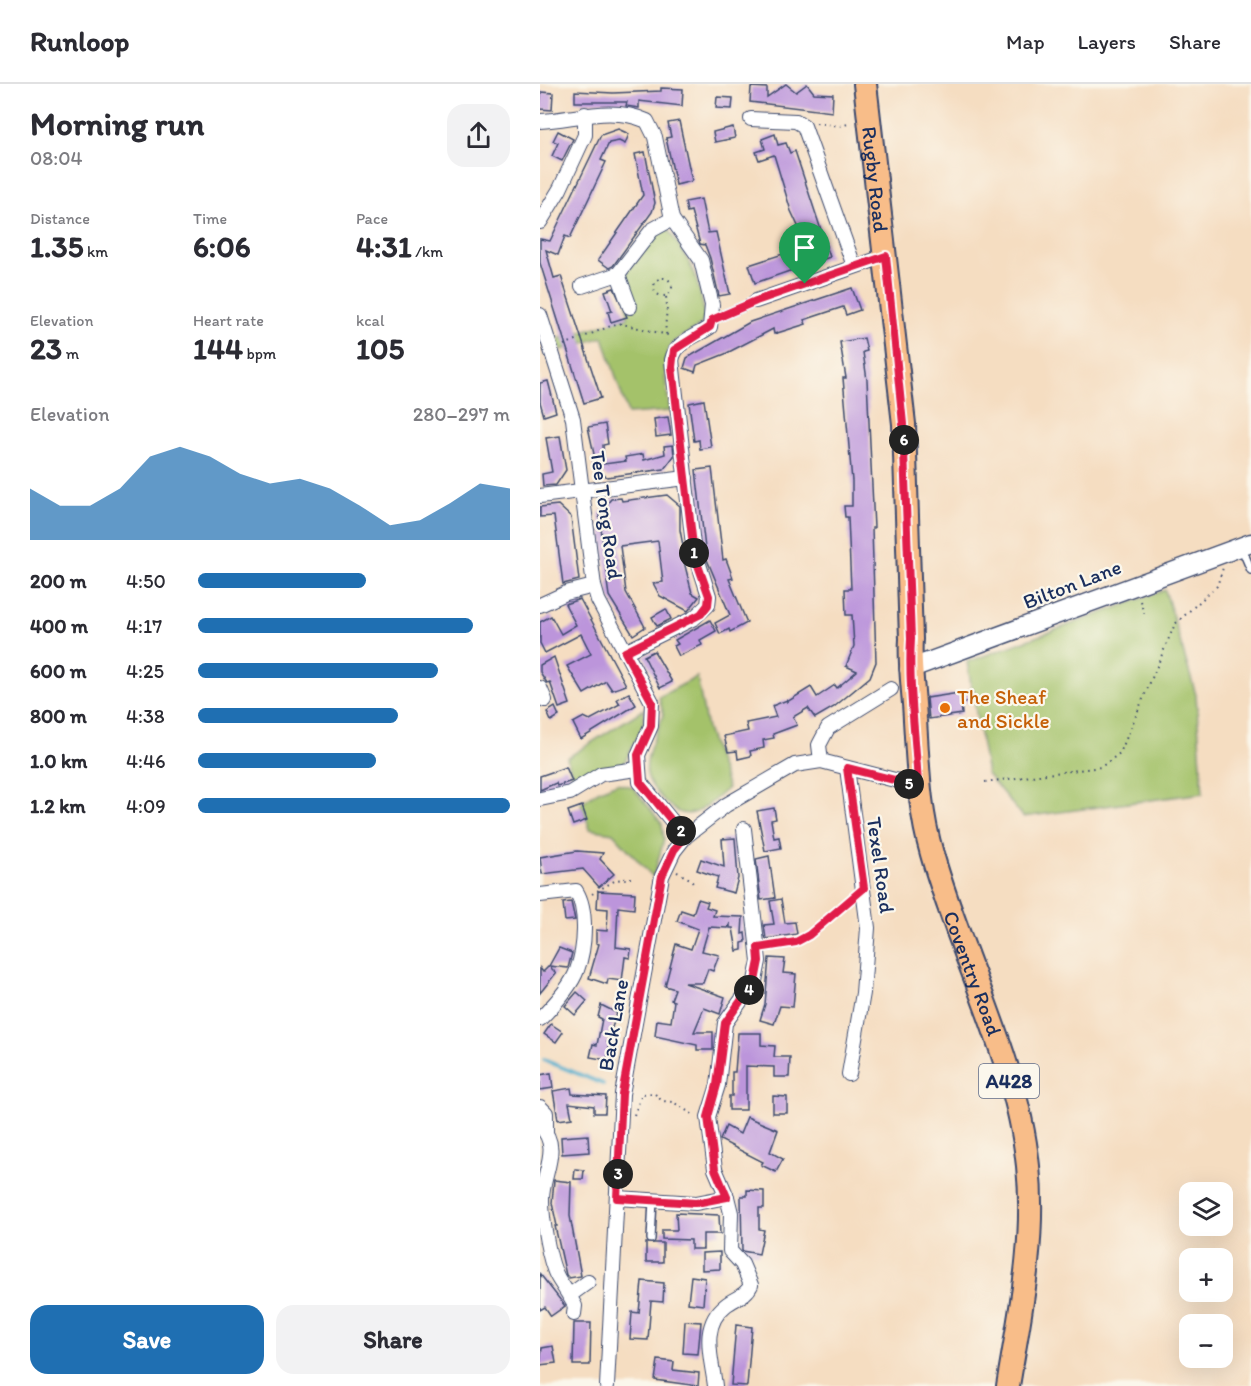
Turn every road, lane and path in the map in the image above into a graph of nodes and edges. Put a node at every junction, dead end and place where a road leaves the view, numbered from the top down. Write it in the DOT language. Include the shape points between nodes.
graph roads {
  1 [pos="866,84"];
  2 [pos="585,114"];
  3 [pos="752,119"];
  4 [pos="540,121"];
  5 [pos="796,121"];
  6 [pos="855,121"];
  7 [pos="672,219"];
  8 [pos="540,222"];
  9 [pos="886,256"];
  10 [pos="854,266"];
  11 [pos="618,274"];
  12 [pos="582,286"];
  13 [pos="666,297"];
  14 [pos="756,301"];
  15 [pos="630,307"];
  16 [pos="540,315"];
  17 [pos="712,320"];
  18 [pos="699,335"];
  19 [pos="668,337"];
  20 [pos="546,352"];
  21 [pos="686,478"];
  22 [pos="581,492"];
  23 [pos="540,496"];
  24 [pos="1246,544"];
  25 [pos="1224,569"];
  26 [pos="1251,570"];
  27 [pos="594,586"];
  28 [pos="540,605"];
  29 [pos="625,652"];
  30 [pos="909,669"];
  31 [pos="891,689"];
  32 [pos="821,761"];
  33 [pos="847,768"];
  34 [pos="637,770"];
  35 [pos="985,782"];
  36 [pos="918,786"];
  37 [pos="540,799"];
  38 [pos="744,829"];
  39 [pos="685,837"];
  40 [pos="680,876"];
  41 [pos="631,878"];
  42 [pos="695,886"];
  43 [pos="864,888"];
  44 [pos="540,895"];
  45 [pos="582,900"];
  46 [pos="758,948"];
  47 [pos="540,1018"];
  48 [pos="849,1074"];
  49 [pos="540,1107"];
  50 [pos="634,1115"];
  51 [pos="708,1117"];
  52 [pos="543,1129"];
  53 [pos="727,1197"];
  54 [pos="617,1198"];
  55 [pos="653,1200"];
  56 [pos="651,1239"];
  57 [pos="588,1282"];
  58 [pos="570,1296"];
  59 [pos="574,1314"];
  60 [pos="607,1386"];
  61 [pos="716,1386"];
  62 [pos="1008,1386"];
  1 -- 9 [label="main road, Rugby Road / A428"];
  2 -- 4 [label="street"];
  2 -- 7 [label="street" via="603,112 647,121 655,137"];
  2 -- 8 [label="street" via="585,135"];
  3 -- 5 [label="street"];
  5 -- 6 [label="path" via="841,126"];
  5 -- 10 [label="street" via="804,126"];
  7 -- 11 [label="street" via="652,230"];
  7 -- 17 [label="street" via="701,260"];
  9 -- 10 [label="street"];
  9 -- 30 [label="main road, Rugby Road / A428" via="903,424"];
  10 -- 14 [label="street"];
  11 -- 12 [label="street"];
  11 -- 15 [label="street"];
  13 -- 13 [label="path" via="658,295 654,286 663,277 673,287"];
  13 -- 19 [label="path" via="669,311 664,325"];
  14 -- 17 [label="lane"];
  16 -- 20 [label="street, Tee Tong Road"];
  17 -- 18 [label="street" via="710,327"];
  18 -- 19 [label="path"];
  18 -- 21 [label="street" via="674,350 672,367"];
  19 -- 20 [label="path" via="618,323"];
  20 -- 22 [label="street, Tee Tong Road" via="573,419"];
  21 -- 22 [label="street"];
  21 -- 29 [label="street" via="694,554 709,596 708,605 694,618"];
  22 -- 23 [label="street"];
  22 -- 27 [label="street, Tee Tong Road"];
  24 -- 26 [label="lane"];
  24 -- 30 [label="street, Bilton Lane"];
  25 -- 35 [label="path" via="1217,586 1175,624 1120,753 1101,767"];
  27 -- 28 [label="street" via="566,592"];
  27 -- 29 [label="street, Tee Tong Road"];
  29 -- 34 [label="street, Tee Tong Road" via="652,702 651,726 638,755"];
  30 -- 36 [label="main road, Coventry Road / A428"];
  31 -- 32 [label="street" via="828,728 819,745"];
  32 -- 33 [label="street, Back Lane"];
  32 -- 39 [label="street, Back Lane" via="795,765 726,805"];
  33 -- 36 [label="street, Back Lane"];
  33 -- 43 [label="street, Texel Road"];
  34 -- 37 [label="street" via="601,774 570,793"];
  34 -- 39 [label="street" via="640,782"];
  36 -- 62 [label="main road, Coventry Road / A428" via="932,855 994,1028 1028,1164 1028,1264"];
  38 -- 46 [label="street"];
  39 -- 54 [label="street, Back Lane" via="662,876 622,1094"];
  40 -- 42 [label="path" via="690,879"];
  41 -- 45 [label="path" via="616,880"];
  43 -- 46 [label="path" via="809,935 796,942"];
  43 -- 48 [label="street, Texel Road" via="868,928"];
  44 -- 45 [label="street" via="576,891"];
  45 -- 47 [label="street" via="584,924 577,970"];
  46 -- 51 [label="street" via="755,981 725,1023 717,1085"];
  49 -- 52 [label="street" via="546,1113"];
  50 -- 51 [label="path" via="642,1094 648,1092 680,1106 692,1116"];
  51 -- 53 [label="street" via="715,1169"];
  52 -- 58 [label="street" via="552,1154 542,1200 557,1277"];
  53 -- 55 [label="street" via="696,1203"];
  53 -- 61 [label="street" via="731,1213 730,1251 742,1264 751,1285 747,1293 718,1311 710,1330 708,1348"];
  54 -- 55 [label="street"];
  54 -- 60 [label="street, Back Lane"];
  55 -- 56 [label="lane"];
  57 -- 58 [label="street"];
  58 -- 59 [label="street"];
}
